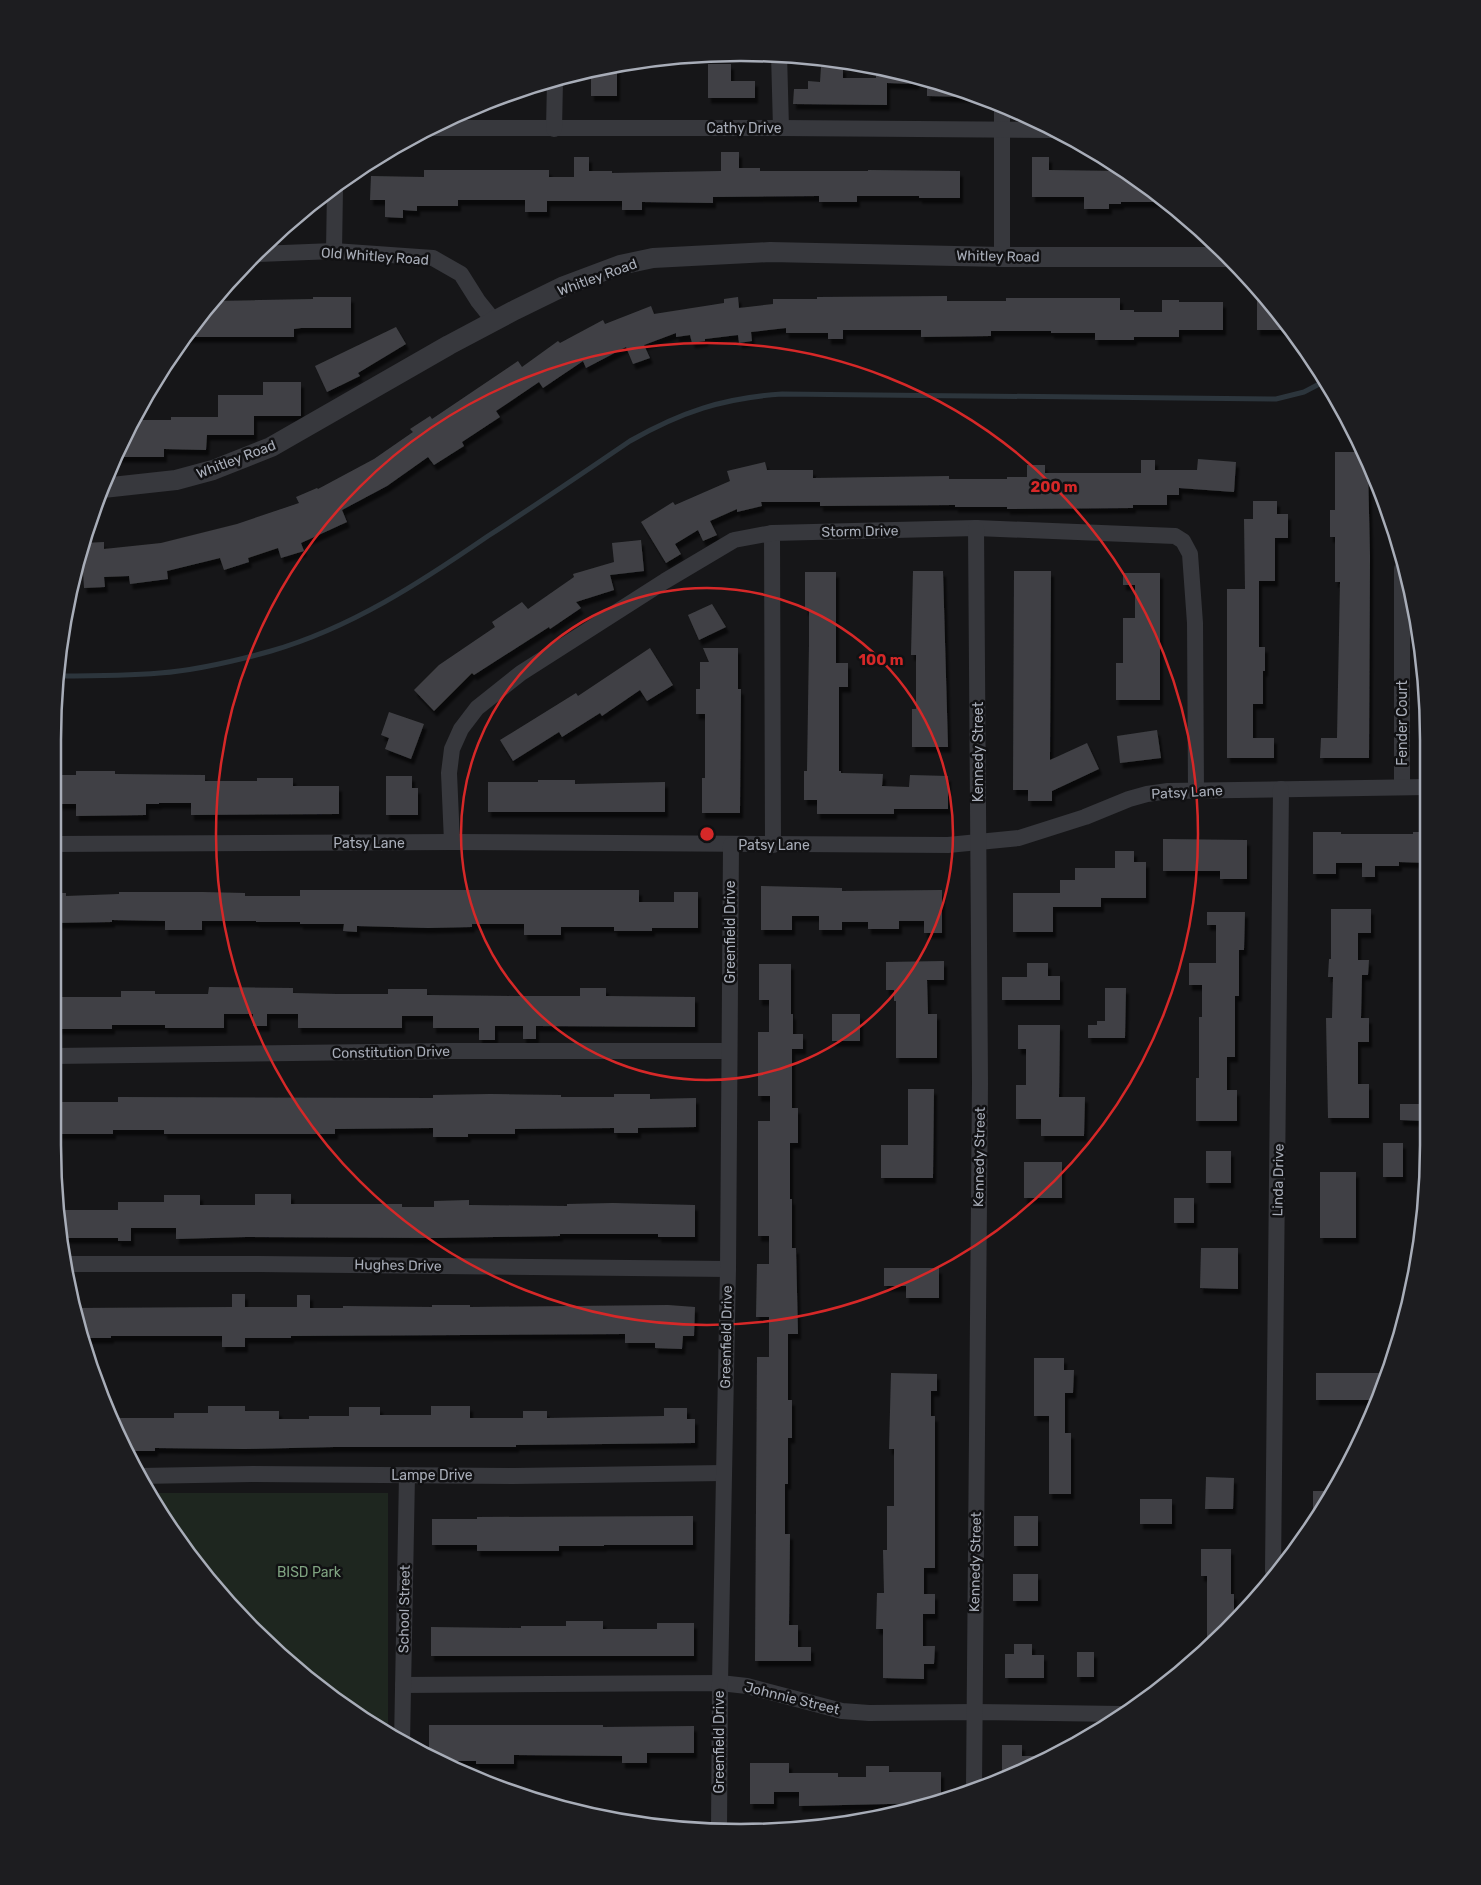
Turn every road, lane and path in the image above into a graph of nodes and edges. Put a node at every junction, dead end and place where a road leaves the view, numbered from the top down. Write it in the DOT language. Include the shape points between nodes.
graph roads {
  1 [pos="779,63"];
  2 [pos="555,87"];
  3 [pos="1002,114"];
  4 [pos="447,128"];
  5 [pos="781,128"];
  6 [pos="554,129"];
  7 [pos="1002,130"];
  8 [pos="1039,130"];
  9 [pos="335,196"];
  10 [pos="334,251"];
  11 [pos="267,254"];
  12 [pos="1002,257"];
  13 [pos="1218,257"];
  14 [pos="494,321"];
  15 [pos="111,487"];
  16 [pos="976,528"];
  17 [pos="772,533"];
  18 [pos="1402,586"];
  19 [pos="1402,787"];
  20 [pos="1420,787"];
  21 [pos="1281,789"];
  22 [pos="1196,790"];
  23 [pos="452,842"];
  24 [pos="979,842"];
  25 [pos="61,844"];
  26 [pos="731,845"];
  27 [pos="773,845"];
  28 [pos="729,1051"];
  29 [pos="61,1056"];
  30 [pos="72,1264"];
  31 [pos="728,1269"];
  32 [pos="724,1473"];
  33 [pos="407,1475"];
  34 [pos="148,1476"];
  35 [pos="1273,1565"];
  36 [pos="720,1683"];
  37 [pos="403,1685"];
  38 [pos="974,1712"];
  39 [pos="1110,1714"];
  40 [pos="402,1734"];
  41 [pos="974,1782"];
  42 [pos="719,1823"];
  1 -- 5 [label="street"];
  2 -- 6 [label="street"];
  3 -- 7 [label="street"];
  4 -- 6 [label="street, Cathy Drive"];
  5 -- 6 [label="street, Cathy Drive"];
  5 -- 7 [label="street, Cathy Drive"];
  7 -- 8 [label="street, Cathy Drive"];
  7 -- 12 [label="street"];
  9 -- 10 [label="street"];
  10 -- 11 [label="street, Old Whitley Road"];
  10 -- 14 [label="street, Old Whitley Road" via="432,258 461,274"];
  12 -- 13 [label="street, Whitley Road"];
  12 -- 14 [label="street, Whitley Road" via="770,252 653,258 620,265 564,286"];
  14 -- 15 [label="street, Whitley Road" via="271,448 176,480"];
  16 -- 17 [label="street, Storm Drive"];
  16 -- 22 [label="street, Storm Drive" via="1175,536 1183,541 1190,554 1195,623"];
  16 -- 24 [label="street, Kennedy Street"];
  17 -- 23 [label="street, Storm Drive" via="726,544 521,673 477,708 461,729 452,749 449,773"];
  17 -- 27 [label="street"];
  18 -- 19 [label="street, Fender Court"];
  19 -- 20 [label="street, Patsy Lane"];
  19 -- 21 [label="street, Patsy Lane"];
  21 -- 22 [label="street, Patsy Lane"];
  21 -- 35 [label="street, Linda Drive"];
  22 -- 24 [label="street, Patsy Lane" via="1147,794 1018,838"];
  23 -- 25 [label="street, Patsy Lane"];
  23 -- 26 [label="street, Patsy Lane"];
  24 -- 27 [label="street, Patsy Lane" via="948,845"];
  24 -- 38 [label="street, Kennedy Street"];
  26 -- 27 [label="street, Patsy Lane"];
  26 -- 28 [label="street, Greenfield Drive"];
  28 -- 29 [label="street, Constitution Drive"];
  28 -- 31 [label="street, Greenfield Drive"];
  30 -- 31 [label="street, Hughes Drive"];
  31 -- 32 [label="street, Greenfield Drive"];
  32 -- 33 [label="street, Lampe Drive"];
  32 -- 36 [label="street, Greenfield Drive"];
  33 -- 34 [label="street, Lampe Drive"];
  33 -- 37 [label="street, School Street"];
  36 -- 37 [label="street, Johnnie Street"];
  36 -- 38 [label="street, Johnnie Street" via="746,1686 842,1711"];
  36 -- 42 [label="street, Greenfield Drive"];
  37 -- 40 [label="street, School Street"];
  38 -- 39 [label="street, Johnnie Street"];
  38 -- 41 [label="street, Kennedy Street"];
}
